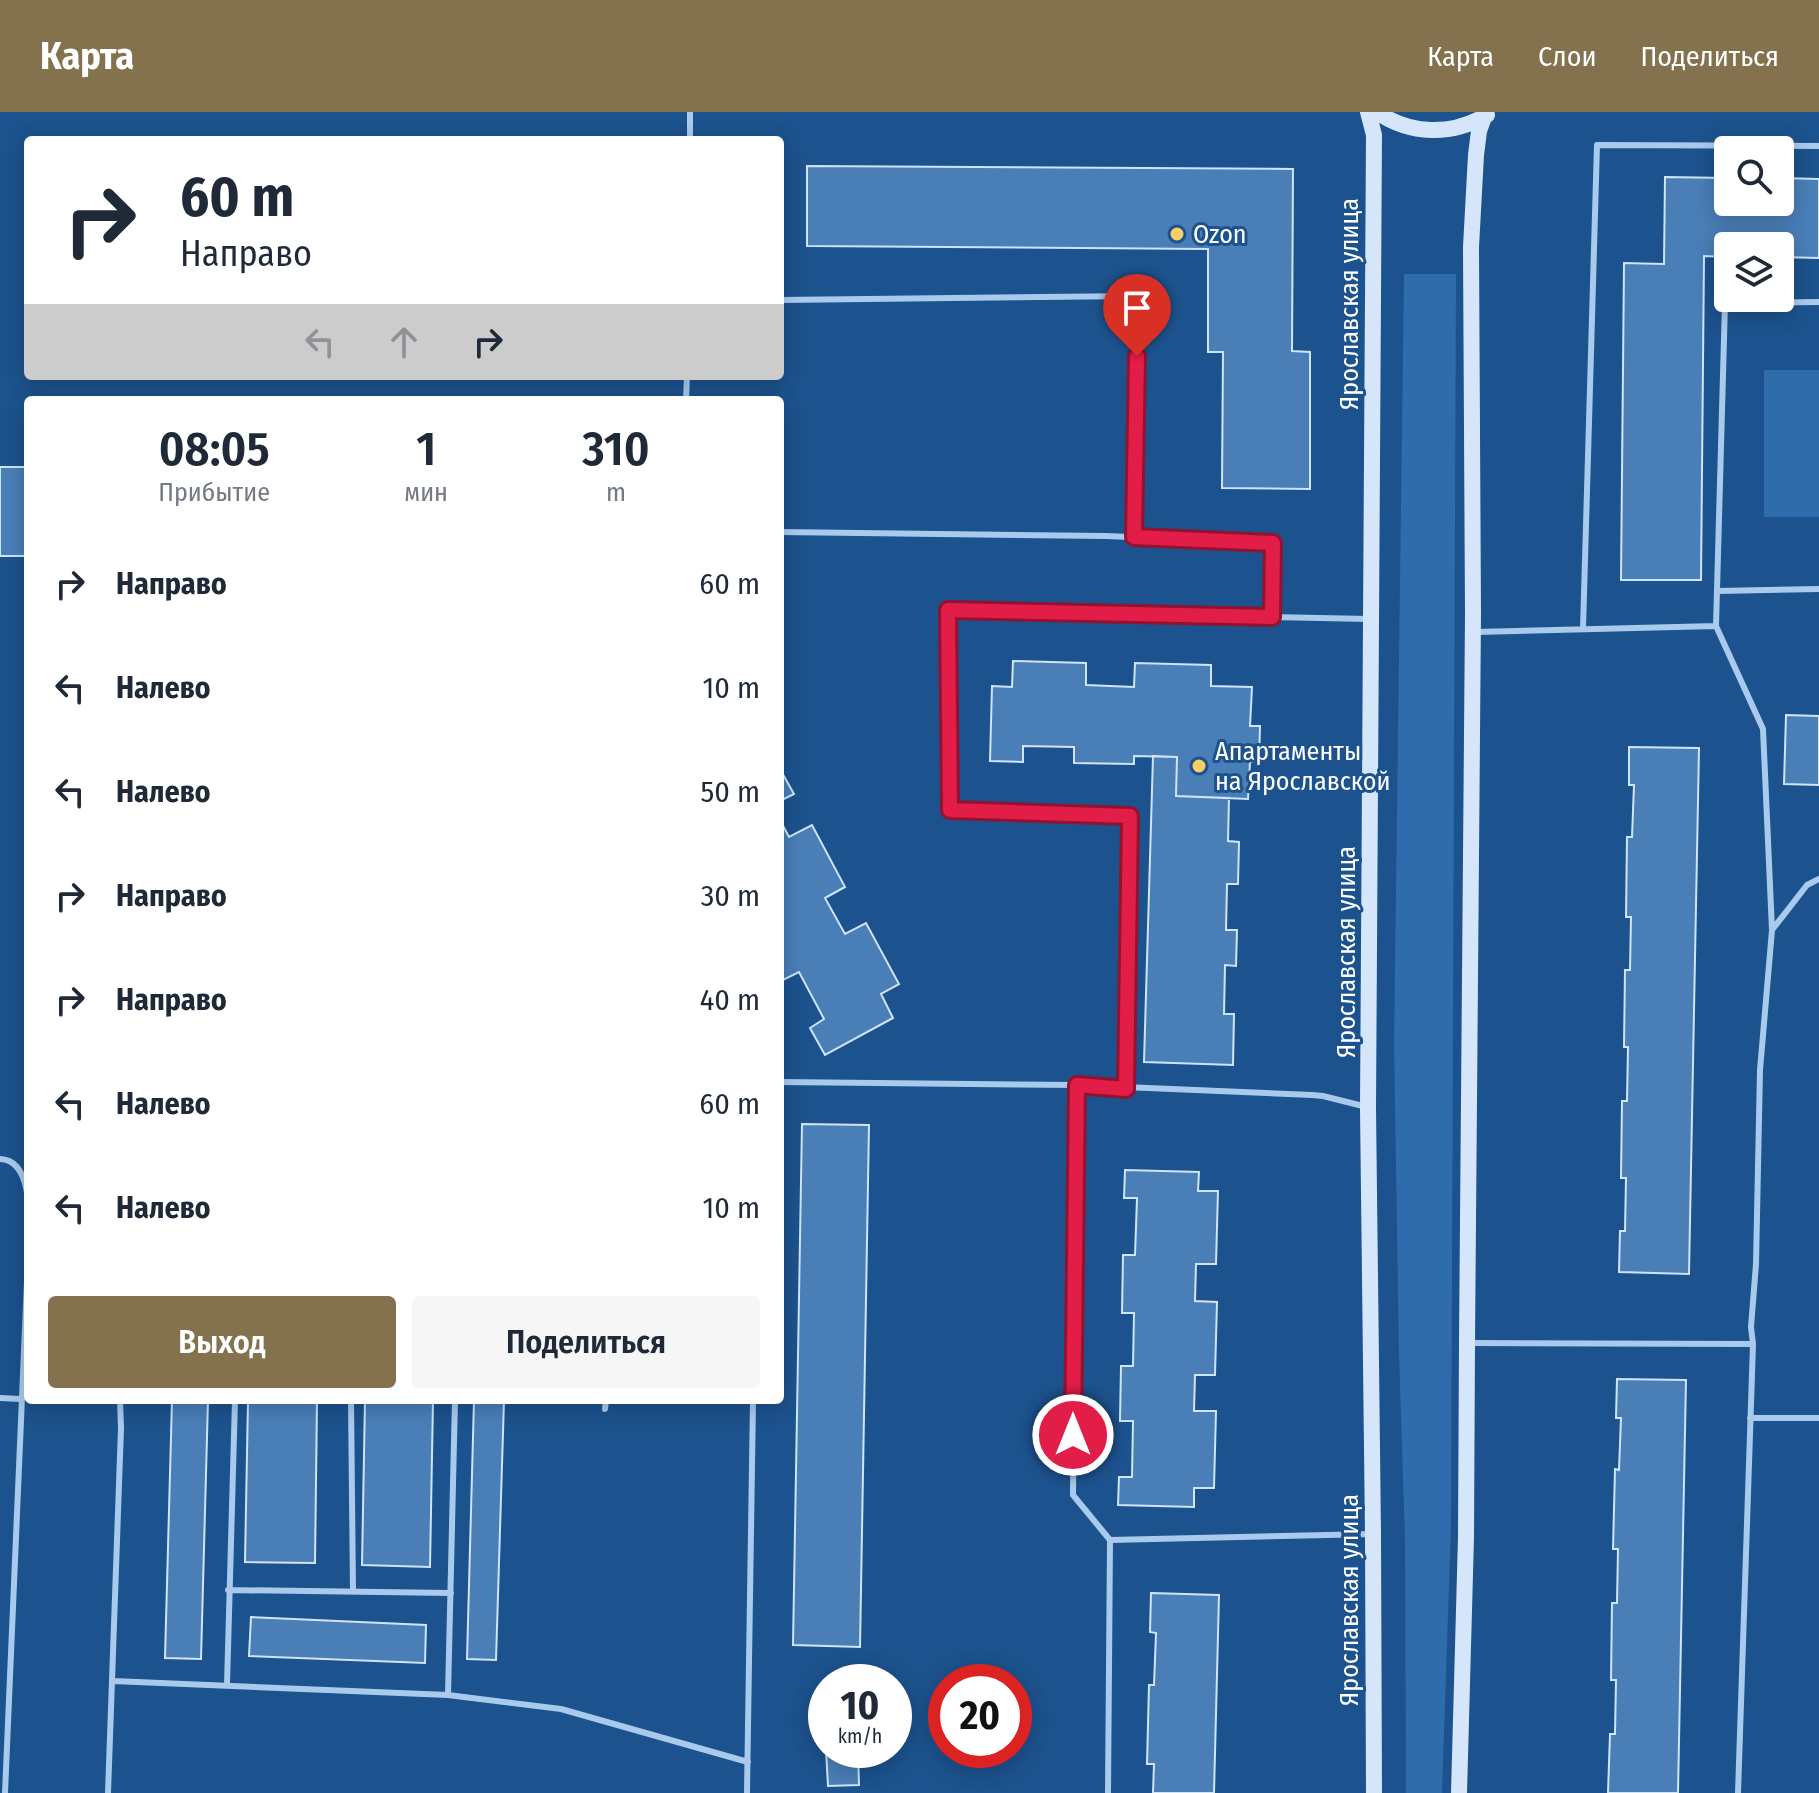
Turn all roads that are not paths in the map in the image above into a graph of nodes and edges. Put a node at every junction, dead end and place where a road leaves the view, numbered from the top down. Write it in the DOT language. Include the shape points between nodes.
graph roads {
  1 [pos="690,112"];
  2 [pos="1368,112"];
  3 [pos="1377,112"];
  4 [pos="1488,115"];
  5 [pos="690,136"];
  6 [pos="1819,146"];
  7 [pos="784,300"];
  8 [pos="1819,302"];
  9 [pos="784,532"];
  10 [pos="1134,537"];
  11 [pos="1819,589"];
  12 [pos="1717,591"];
  13 [pos="1272,617"];
  14 [pos="1372,619"];
  15 [pos="1716,626"];
  16 [pos="1583,629"];
  17 [pos="1472,632"];
  18 [pos="1819,879"];
  19 [pos="1772,930"];
  20 [pos="784,1082"];
  21 [pos="1077,1085"];
  22 [pos="1126,1089"];
  23 [pos="1368,1108"];
  24 [pos="0,1159"];
  25 [pos="24,1179"];
  26 [pos="24,1339"];
  27 [pos="1467,1343"];
  28 [pos="1753,1344"];
  29 [pos="0,1398"];
  30 [pos="21,1399"];
  31 [pos="120,1404"];
  32 [pos="235,1404"];
  33 [pos="351,1404"];
  34 [pos="455,1404"];
  35 [pos="606,1404"];
  36 [pos="753,1404"];
  37 [pos="605,1409"];
  38 [pos="1750,1418"];
  39 [pos="1819,1418"];
  40 [pos="1373,1534"];
  41 [pos="1110,1540"];
  42 [pos="228,1590"];
  43 [pos="353,1591"];
  44 [pos="451,1593"];
  45 [pos="113,1681"];
  46 [pos="227,1685"];
  47 [pos="448,1695"];
  48 [pos="748,1762"];
  49 [pos="2,1783"];
  50 [pos="5,1793"];
  51 [pos="108,1793"];
  52 [pos="747,1793"];
  53 [pos="1108,1793"];
  54 [pos="1374,1793"];
  55 [pos="1459,1793"];
  56 [pos="1738,1793"];
  1 -- 5 [label="lane"];
  2 -- 14 [label="main road, Ярославская улица" via="1374,135"];
  3 -- 4 [label="main road" via="1425,130 1466,126"];
  4 -- 17 [label="main road" via="1479,131 1471,247"];
  6 -- 16 [label="lane" via="1597,145"];
  7 -- 10 [label="lane" via="1138,296"];
  8 -- 12 [label="lane" via="1725,303"];
  9 -- 10 [label="lane"];
  10 -- 13 [label="lane" via="1273,543"];
  11 -- 12 [label="lane"];
  12 -- 15 [label="lane"];
  13 -- 14 [label="lane"];
  13 -- 22 [label="lane" via="948,610 950,810 1130,816"];
  14 -- 23 [label="main road, Ярославская улица"];
  15 -- 16 [label="lane"];
  15 -- 19 [label="lane" via="1763,729"];
  16 -- 17 [label="lane"];
  17 -- 27 [label="main road"];
  18 -- 19 [label="lane" via="1807,885"];
  19 -- 28 [label="lane" via="1760,1070"];
  20 -- 21 [label="lane"];
  21 -- 22 [label="lane"];
  21 -- 41 [label="lane" via="1073,1495"];
  22 -- 23 [label="lane" via="1323,1096"];
  23 -- 40 [label="main road, Ярославская улица"];
  24 -- 25 [label="lane" via="8,1159"];
  26 -- 30 [label="lane"];
  27 -- 28 [label="lane"];
  27 -- 55 [label="main road"];
  28 -- 38 [label="lane"];
  29 -- 30 [label="lane"];
  30 -- 49 [label="lane"];
  31 -- 45 [label="lane"];
  32 -- 42 [label="lane"];
  33 -- 43 [label="lane"];
  34 -- 44 [label="lane"];
  35 -- 37 [label="lane"];
  36 -- 48 [label="lane"];
  38 -- 39 [label="lane"];
  38 -- 56 [label="lane"];
  40 -- 41 [label="lane"];
  40 -- 54 [label="main road, Ярославская улица"];
  41 -- 53 [label="lane"];
  42 -- 43 [label="lane"];
  42 -- 46 [label="lane"];
  43 -- 44 [label="lane"];
  44 -- 47 [label="lane"];
  45 -- 46 [label="lane"];
  45 -- 51 [label="lane"];
  46 -- 47 [label="lane"];
  47 -- 48 [label="lane" via="561,1709"];
  48 -- 52 [label="lane"];
  49 -- 50 [label="lane"];
}
